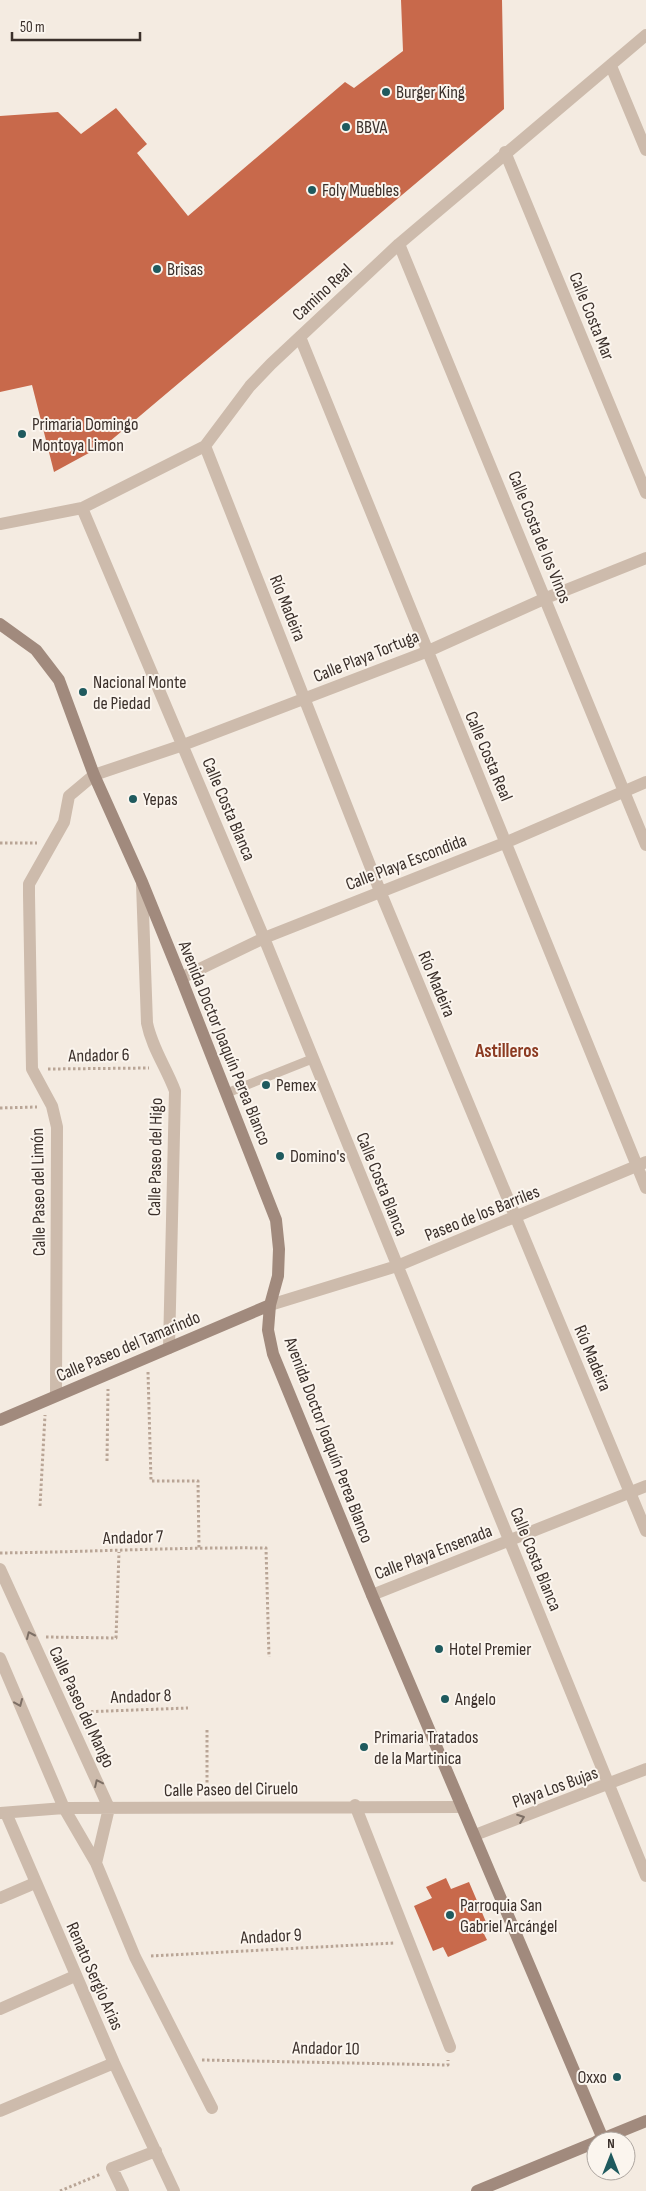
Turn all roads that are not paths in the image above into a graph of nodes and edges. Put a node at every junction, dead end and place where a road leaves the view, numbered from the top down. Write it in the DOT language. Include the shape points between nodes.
graph roads {
  1 [pos="646,34"];
  2 [pos="610,66"];
  3 [pos="646,150"];
  4 [pos="505,152"];
  5 [pos="399,244"];
  6 [pos="300,338"];
  7 [pos="205,446"];
  8 [pos="646,494"];
  9 [pos="82,508"];
  10 [pos="0,524"];
  11 [pos="646,558"];
  12 [pos="546,598"];
  13 [pos="0,624"];
  14 [pos="426,652"];
  15 [pos="306,699"];
  16 [pos="183,745"];
  17 [pos="94,775"];
  18 [pos="646,782"];
  19 [pos="624,791"];
  20 [pos="506,842"];
  21 [pos="646,844"];
  22 [pos="142,882"];
  23 [pos="380,891"];
  24 [pos="264,938"];
  25 [pos="181,978"];
  26 [pos="312,1059"];
  27 [pos="227,1093"];
  28 [pos="641,1164"];
  29 [pos="646,1188"];
  30 [pos="516,1218"];
  31 [pos="397,1266"];
  32 [pos="270,1305"];
  33 [pos="169,1348"];
  34 [pos="51,1398"];
  35 [pos="0,1420"];
  36 [pos="646,1486"];
  37 [pos="630,1492"];
  38 [pos="646,1531"];
  39 [pos="510,1542"];
  40 [pos="0,1569"];
  41 [pos="372,1595"];
  42 [pos="0,1658"];
  43 [pos="646,1769"];
  44 [pos="609,1785"];
  45 [pos="355,1805"];
  46 [pos="462,1807"];
  47 [pos="64,1808"];
  48 [pos="109,1808"];
  49 [pos="3,1813"];
  50 [pos="475,1835"];
  51 [pos="96,1863"];
  52 [pos="646,1876"];
  53 [pos="34,1883"];
  54 [pos="0,1898"];
  55 [pos="75,1976"];
  56 [pos="0,2009"];
  57 [pos="450,2046"];
  58 [pos="114,2063"];
  59 [pos="212,2108"];
  60 [pos="0,2111"];
  61 [pos="646,2121"];
  62 [pos="595,2131"];
  63 [pos="621,2131"];
  64 [pos="586,2145"];
  65 [pos="156,2151"];
  66 [pos="123,2191"];
  67 [pos="174,2191"];
  68 [pos="477,2191"];
  1 -- 2 [label="street, Camino Real"];
  2 -- 3 [label="street"];
  2 -- 4 [label="street, Camino Real"];
  4 -- 5 [label="street, Camino Real"];
  4 -- 8 [label="street, Calle Costa Mar"];
  5 -- 6 [label="street, Camino Real"];
  5 -- 12 [label="street, Calle Costa de los Vinos"];
  6 -- 7 [label="street, Camino Real" via="250,386"];
  6 -- 14 [label="street, Calle Costa Real"];
  7 -- 9 [label="street, Camino Real"];
  7 -- 15 [label="street, Río Madeira"];
  9 -- 10 [label="street, Camino Real"];
  9 -- 16 [label="street, Calle Costa Blanca"];
  11 -- 12 [label="street, Calle Playa Tortuga"];
  12 -- 14 [label="street, Calle Playa Tortuga"];
  12 -- 19 [label="street, Calle Costa de los Vinos"];
  13 -- 17 [label="main road, Avenida Doctor Joaquín Perea Blanco" via="36,650 59,680"];
  14 -- 15 [label="street, Calle Playa Tortuga"];
  14 -- 20 [label="street, Calle Costa Real"];
  15 -- 16 [label="street, Calle Playa Tortuga"];
  15 -- 23 [label="street, Río Madeira"];
  16 -- 17 [label="street, Calle Playa Tortuga"];
  16 -- 24 [label="street, Calle Costa Blanca"];
  17 -- 22 [label="main road, Avenida Doctor Joaquín Perea Blanco"];
  17 -- 34 [label="street, Calle Paseo del Limón" via="69,796 64,822 29,884 32,1069 52,1106 56,1128"];
  18 -- 19 [label="street, Calle Playa Escondida"];
  19 -- 20 [label="street, Calle Playa Escondida"];
  19 -- 21 [label="street, Calle Costa de los Vinos"];
  20 -- 23 [label="street, Calle Playa Escondida"];
  20 -- 28 [label="street, Calle Costa Real"];
  22 -- 25 [label="main road, Avenida Doctor Joaquín Perea Blanco"];
  22 -- 33 [label="street, Calle Paseo del Higo" via="147,1023 152,1045 175,1091"];
  23 -- 24 [label="street, Calle Playa Escondida"];
  23 -- 30 [label="street, Río Madeira"];
  24 -- 25 [label="street, Calle Playa Escondida"];
  24 -- 26 [label="street, Calle Costa Blanca"];
  25 -- 27 [label="main road, Avenida Doctor Joaquín Perea Blanco"];
  26 -- 27 [label="lane"];
  26 -- 31 [label="street, Calle Costa Blanca"];
  27 -- 32 [label="main road, Avenida Doctor Joaquín Perea Blanco" via="276,1220 278,1276"];
  28 -- 29 [label="street, Calle Costa Real"];
  28 -- 30 [label="street, Paseo de los Barriles"];
  30 -- 31 [label="street, Paseo de los Barriles"];
  30 -- 37 [label="street, Río Madeira"];
  31 -- 32 [label="street, Paseo de los Barriles"];
  31 -- 39 [label="street, Calle Costa Blanca"];
  32 -- 33 [label="main road, Calle Paseo del Tamarindo"];
  32 -- 41 [label="main road, Avenida Doctor Joaquín Perea Blanco" via="268,1330 274,1354"];
  33 -- 34 [label="main road, Calle Paseo del Tamarindo"];
  34 -- 35 [label="main road, Calle Paseo del Tamarindo"];
  36 -- 37 [label="street, Calle Playa Ensenada"];
  37 -- 38 [label="street, Río Madeira"];
  37 -- 39 [label="street, Calle Playa Ensenada"];
  39 -- 41 [label="street, Calle Playa Ensenada"];
  39 -- 44 [label="street, Calle Costa Blanca"];
  48 -- 40 [label="street, Calle Paseo del Mango, one-way"];
  41 -- 46 [label="main road, Avenida Doctor Joaquín Perea Blanco"];
  42 -- 47 [label="street, one-way"];
  43 -- 44 [label="street, Playa Los Bujas"];
  50 -- 44 [label="street, Playa Los Bujas, one-way"];
  44 -- 52 [label="street, Calle Costa Blanca"];
  45 -- 46 [label="street, Calle Paseo del Ciruelo"];
  45 -- 48 [label="street, Calle Paseo del Ciruelo"];
  45 -- 57 [label="street"];
  46 -- 50 [label="main road, Avenida Doctor Joaquín Perea Blanco"];
  47 -- 48 [label="street, Calle Paseo del Ciruelo"];
  47 -- 49 [label="street, Calle Paseo del Ciruelo"];
  47 -- 51 [label="street"];
  48 -- 51 [label="street"];
  49 -- 53 [label="street, Renato Sergio Arias"];
  50 -- 62 [label="main road, Avenida Doctor Joaquín Perea Blanco"];
  51 -- 59 [label="street" via="135,1957"];
  53 -- 54 [label="street"];
  53 -- 55 [label="street, Renato Sergio Arias"];
  55 -- 56 [label="street"];
  55 -- 58 [label="street, Renato Sergio Arias"];
  58 -- 60 [label="street"];
  58 -- 65 [label="street, Renato Sergio Arias"];
  61 -- 63 [label="main road"];
  64 -- 68 [label="main road"];
  65 -- 66 [label="street" via="112,2168"];
  65 -- 67 [label="street, Renato Sergio Arias"];
}
